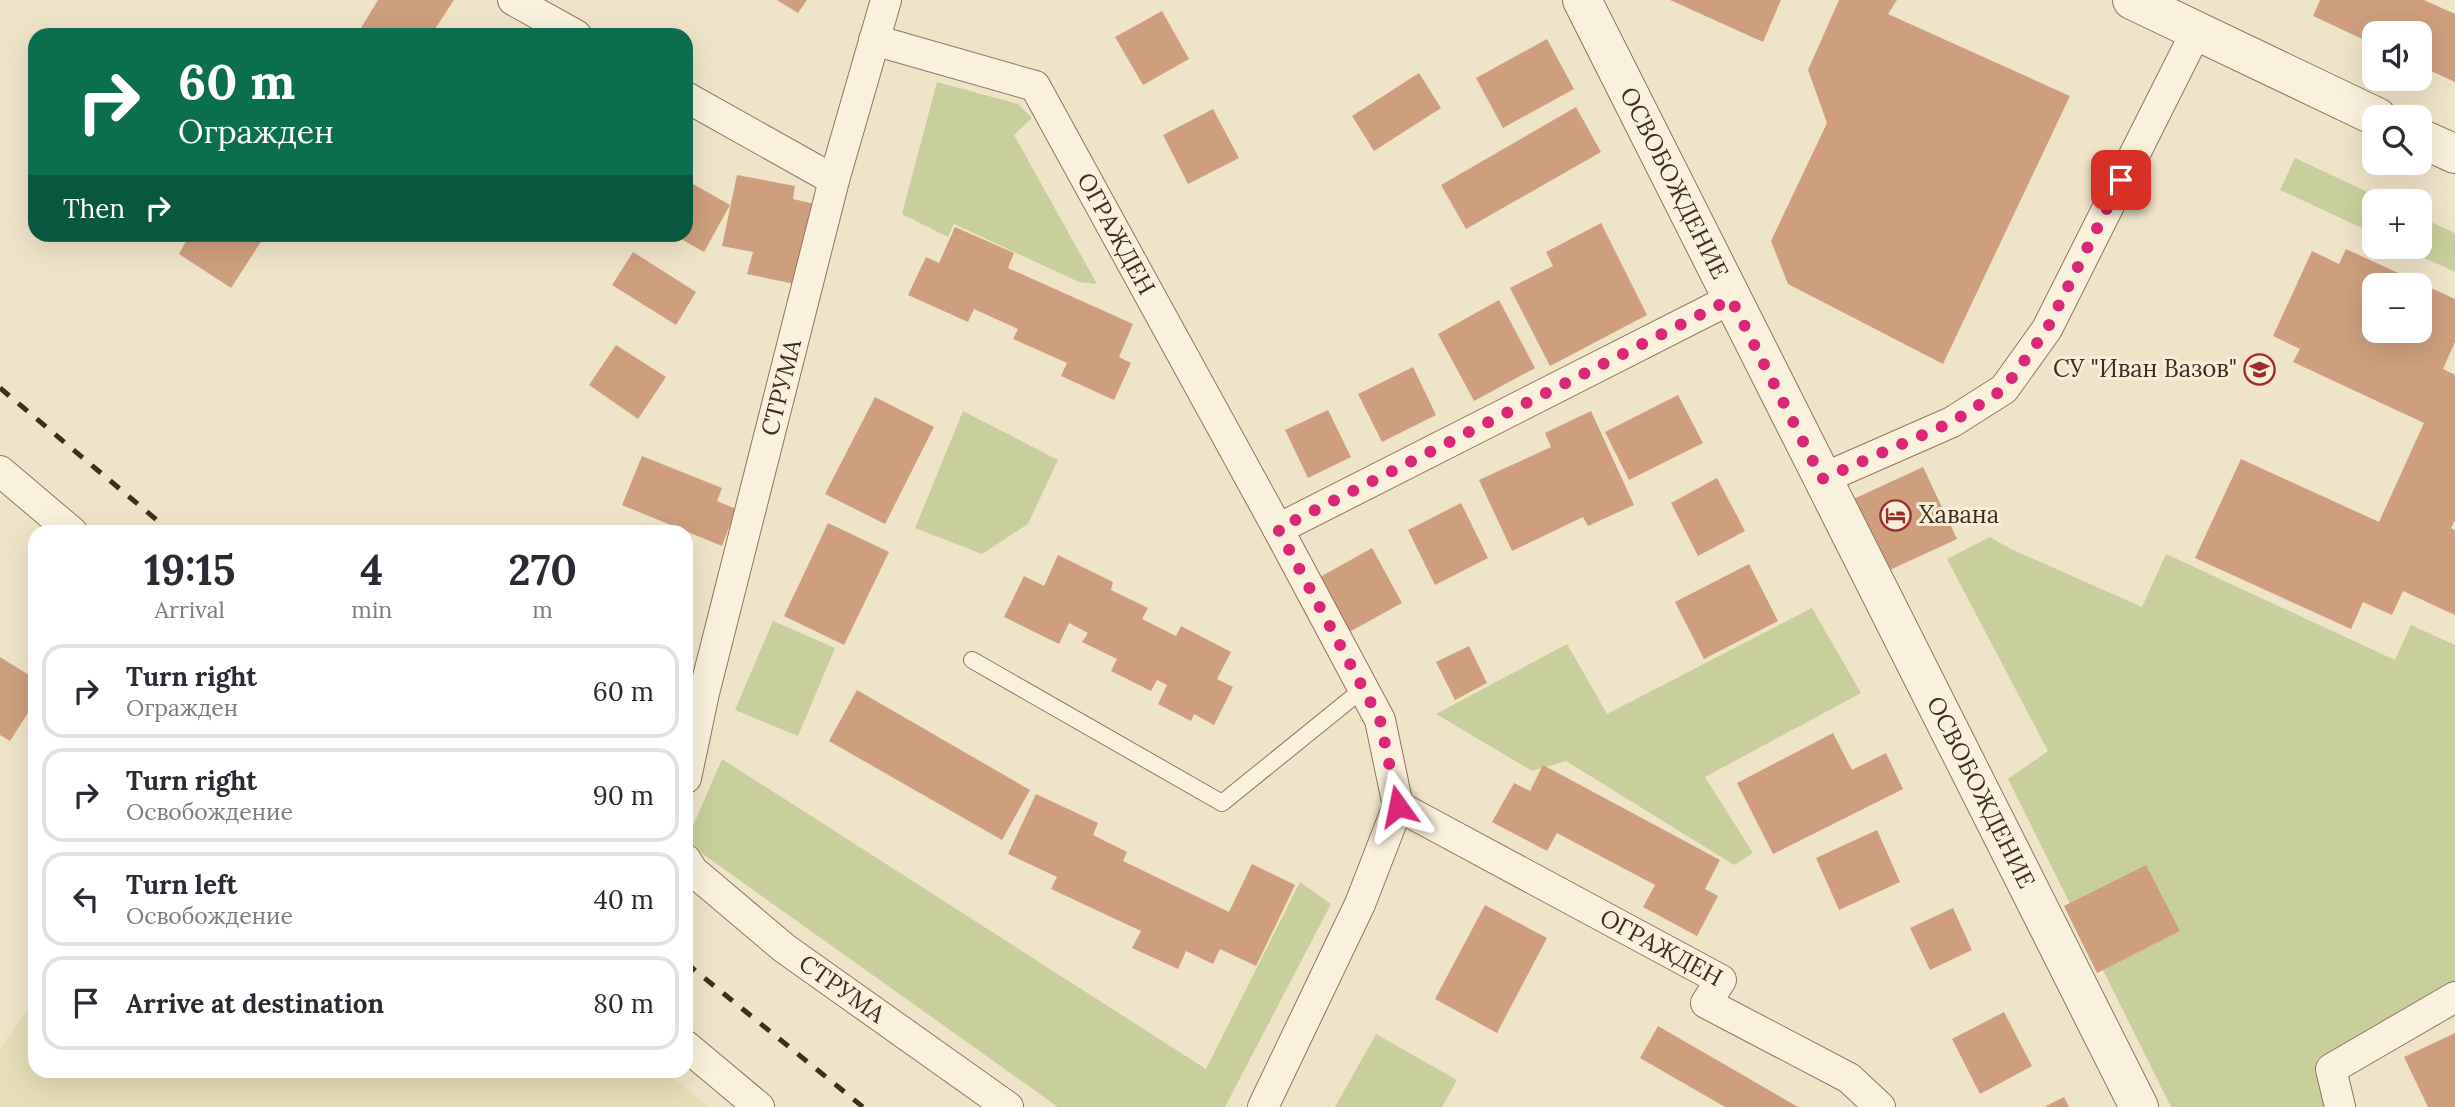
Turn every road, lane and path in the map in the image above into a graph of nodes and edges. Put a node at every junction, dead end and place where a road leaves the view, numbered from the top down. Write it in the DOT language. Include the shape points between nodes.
graph roads {
  1 [pos="513,0"];
  2 [pos="886,0"];
  3 [pos="1581,0"];
  4 [pos="2132,0"];
  5 [pos="563,28"];
  6 [pos="2196,32"];
  7 [pos="874,40"];
  8 [pos="693,101"];
  9 [pos="2362,110"];
  10 [pos="2432,143"];
  11 [pos="2455,154"];
  12 [pos="834,180"];
  13 [pos="1731,299"];
  14 [pos="0,471"];
  15 [pos="1822,479"];
  16 [pos="64,525"];
  17 [pos="1278,529"];
  18 [pos="972,660"];
  19 [pos="1363,689"];
  20 [pos="693,747"];
  21 [pos="1398,806"];
  22 [pos="693,871"];
  23 [pos="2455,997"];
  24 [pos="693,1052"];
  25 [pos="759,1107"];
  26 [pos="1008,1107"];
  27 [pos="1263,1107"];
  28 [pos="1880,1107"];
  29 [pos="2140,1107"];
  30 [pos="2340,1107"];
  1 -- 5 [label="street"];
  2 -- 7 [label="street, СТРУМА"];
  3 -- 13 [label="street, ОСВОБОЖДЕНИЕ"];
  4 -- 6 [label="street"];
  6 -- 9 [label="street"];
  6 -- 15 [label="street" via="2047,329 2004,389 1952,422"];
  7 -- 12 [label="street, СТРУМА"];
  7 -- 17 [label="street, ОГРАЖДЕН" via="1035,86"];
  8 -- 12 [label="street"];
  10 -- 11 [label="street"];
  12 -- 20 [label="street, СТРУМА"];
  13 -- 15 [label="street, ОСВОБОЖДЕНИЕ"];
  13 -- 17 [label="street"];
  14 -- 16 [label="street"];
  15 -- 29 [label="street, ОСВОБОЖДЕНИЕ"];
  17 -- 19 [label="street, ОГРАЖДЕН"];
  18 -- 19 [label="lane" via="1222,803"];
  19 -- 21 [label="street, ОГРАЖДЕН" via="1380,720"];
  21 -- 27 [label="street" via="1360,904"];
  21 -- 28 [label="street, ОГРАЖДЕН" via="1721,980 1706,1003 1849,1078"];
  22 -- 26 [label="street, СТРУМА" via="784,948"];
  23 -- 30 [label="street" via="2331,1069"];
  24 -- 25 [label="street"];
}
